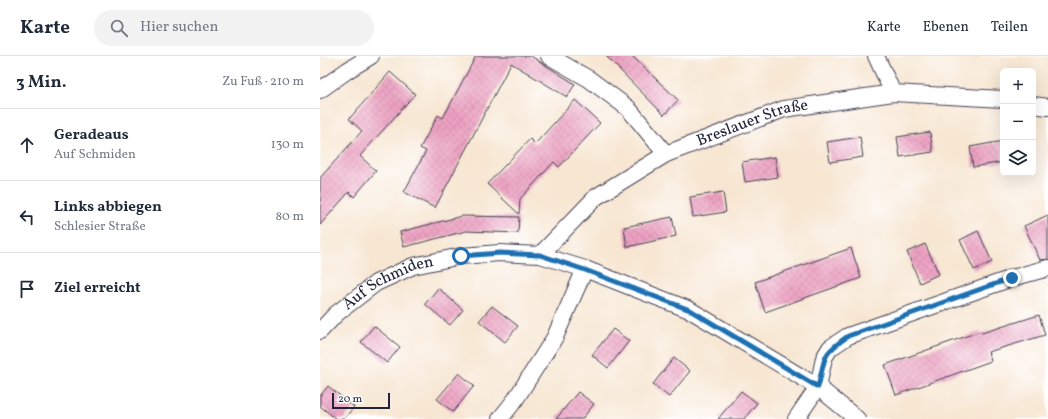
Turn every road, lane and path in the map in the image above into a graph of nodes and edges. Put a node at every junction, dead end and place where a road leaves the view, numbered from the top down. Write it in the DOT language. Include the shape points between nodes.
graph roads {
  1 [pos="372,56"];
  2 [pos="550,56"];
  3 [pos="876,56"];
  4 [pos="320,90"];
  5 [pos="894,93"];
  6 [pos="1000,99"];
  7 [pos="1036,105"];
  8 [pos="1048,107"];
  9 [pos="666,154"];
  10 [pos="540,255"];
  11 [pos="1048,268"];
  12 [pos="585,270"];
  13 [pos="320,331"];
  14 [pos="818,387"];
  15 [pos="500,419"];
  16 [pos="796,419"];
  17 [pos="857,419"];
  1 -- 4 [label="street"];
  2 -- 9 [label="street" via="589,79 628,108"];
  3 -- 5 [label="street"];
  5 -- 6 [label="street, Breslauer Straße"];
  5 -- 9 [label="street, Breslauer Straße" via="784,109"];
  7 -- 8 [label="street"];
  9 -- 10 [label="street, Breslauer Straße" via="596,197"];
  10 -- 12 [label="street, Auf Schmiden"];
  10 -- 13 [label="street, Auf Schmiden" via="500,253 461,256 413,266 376,283 336,314"];
  11 -- 14 [label="street" via="1012,278 848,336 830,348 824,358"];
  12 -- 14 [label="street, Auf Schmiden" via="690,310"];
  12 -- 15 [label="street" via="555,337"];
  14 -- 16 [label="street"];
  14 -- 17 [label="street, Auf Schmiden"];
}
